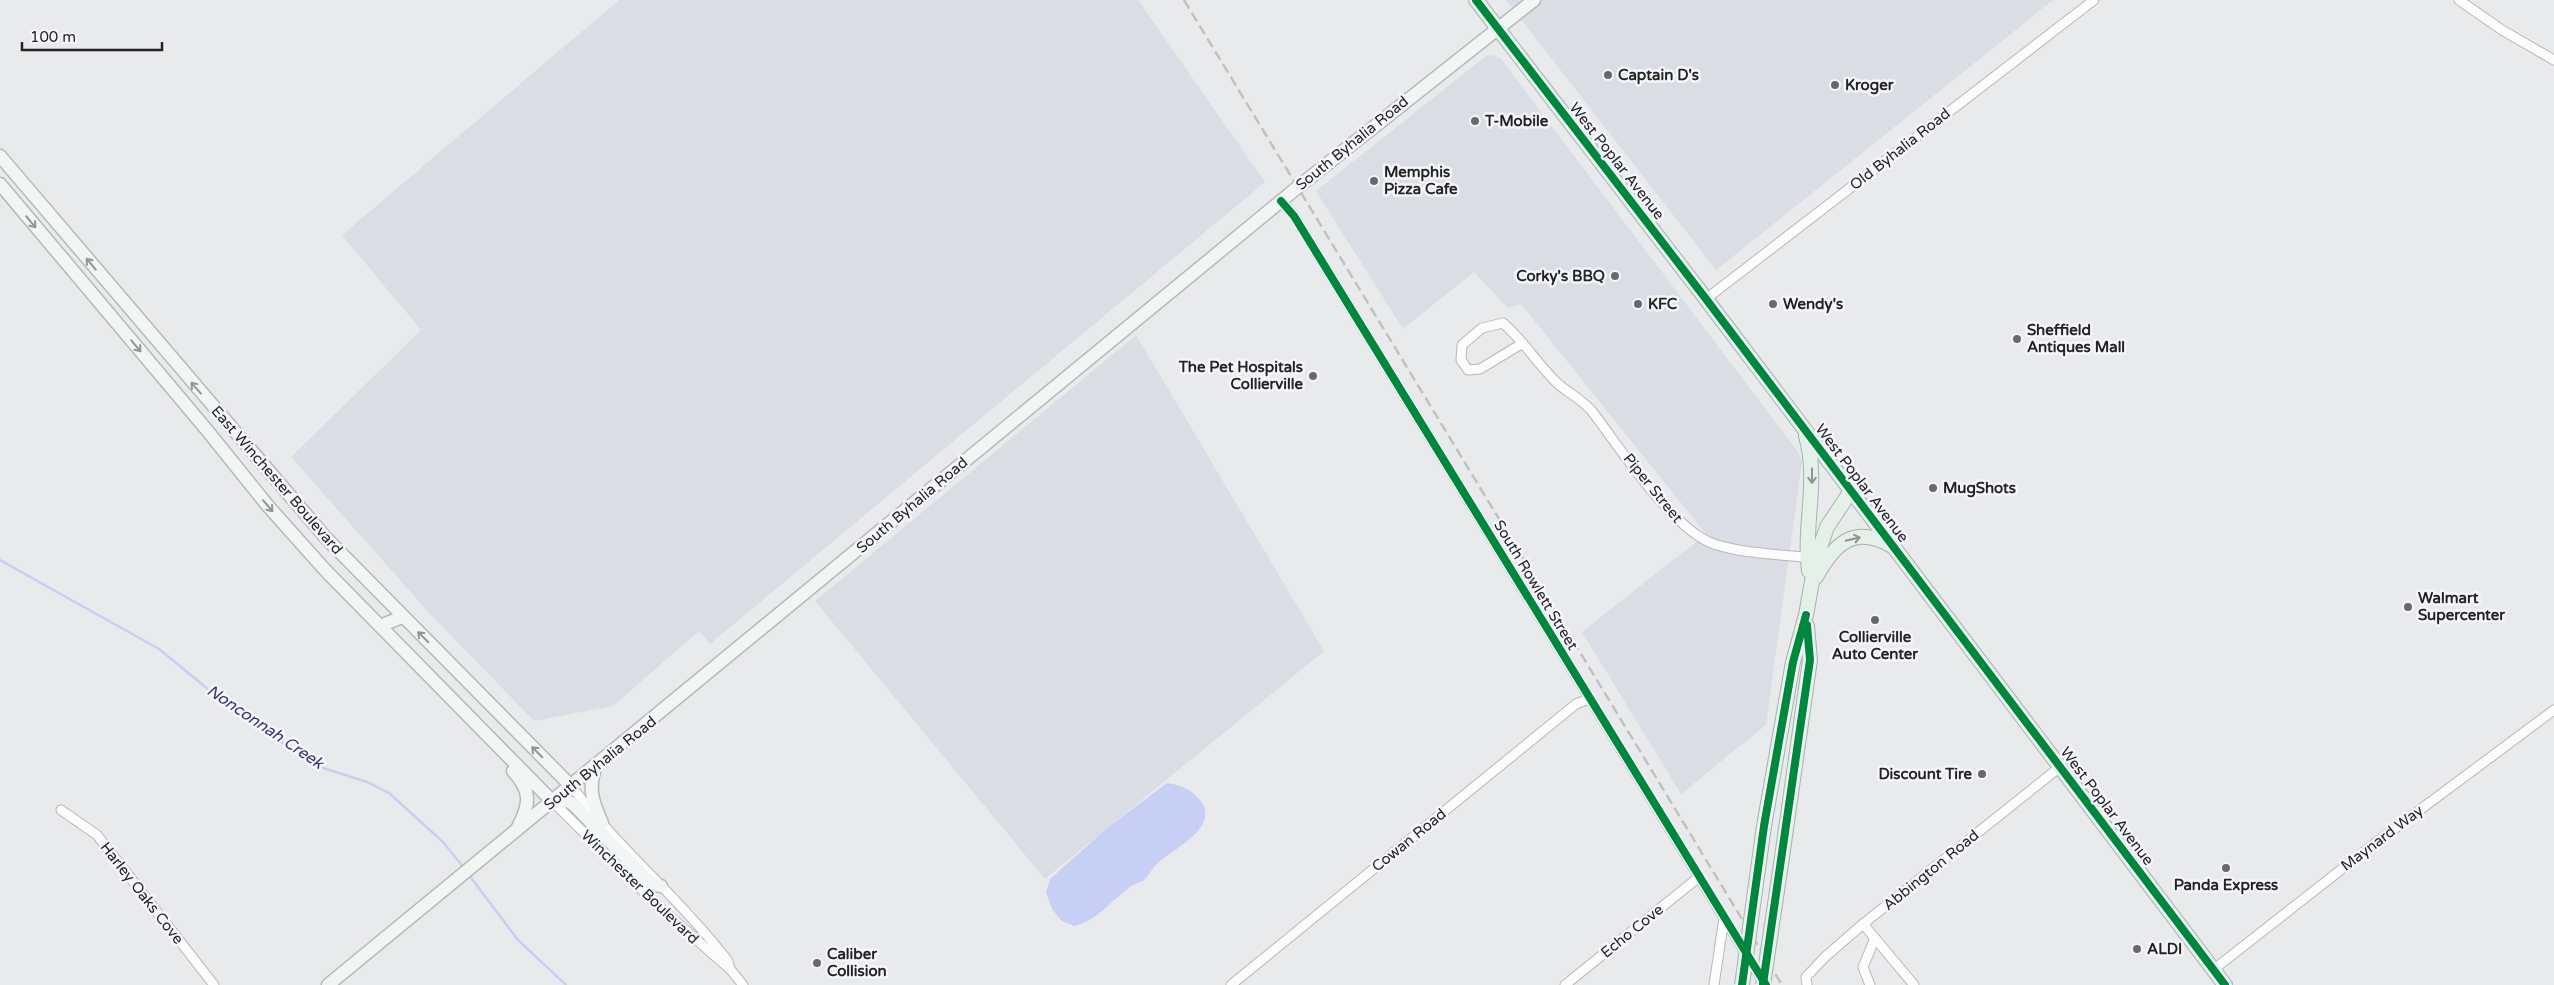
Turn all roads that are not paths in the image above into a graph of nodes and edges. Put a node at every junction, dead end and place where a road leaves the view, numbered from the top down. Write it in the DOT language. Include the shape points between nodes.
graph roads {
  1 [pos="1476,0"];
  2 [pos="1534,0"];
  3 [pos="2094,0"];
  4 [pos="2459,0"];
  5 [pos="1497,27"];
  6 [pos="2554,60"];
  7 [pos="0,156"];
  8 [pos="0,184"];
  9 [pos="1282,200"];
  10 [pos="1706,299"];
  11 [pos="1523,343"];
  12 [pos="1803,428"];
  13 [pos="1851,491"];
  14 [pos="1893,546"];
  15 [pos="1816,559"];
  16 [pos="402,616"];
  17 [pos="1806,616"];
  18 [pos="380,626"];
  19 [pos="438,686"];
  20 [pos="1589,699"];
  21 [pos="2554,710"];
  22 [pos="2060,767"];
  23 [pos="595,768"];
  24 [pos="572,787"];
  25 [pos="553,802"];
  26 [pos="61,810"];
  27 [pos="602,823"];
  28 [pos="515,833"];
  29 [pos="1699,877"];
  30 [pos="661,886"];
  31 [pos="1724,918"];
  32 [pos="1863,924"];
  33 [pos="1875,938"];
  34 [pos="730,969"];
  35 [pos="2213,970"];
  36 [pos="1807,981"];
  37 [pos="214,985"];
  38 [pos="328,985"];
  39 [pos="743,985"];
  40 [pos="1231,985"];
  41 [pos="1565,985"];
  42 [pos="1714,985"];
  43 [pos="1742,985"];
  44 [pos="1764,985"];
  45 [pos="1870,985"];
  46 [pos="1914,985"];
  47 [pos="2225,985"];
  1 -- 5 [label="main road, West Poplar Avenue"];
  2 -- 5 [label="main road, South Byhalia Road"];
  3 -- 10 [label="street, Old Byhalia Road"];
  4 -- 6 [label="street"];
  5 -- 9 [label="main road, South Byhalia Road"];
  5 -- 10 [label="main road, West Poplar Avenue"];
  16 -- 7 [label="main road, East Winchester Boulevard, one-way" via="326,538"];
  8 -- 18 [label="main road, East Winchester Boulevard, one-way" via="268,506"];
  9 -- 20 [label="street, South Rowlett Street"];
  9 -- 23 [label="main road, South Byhalia Road"];
  10 -- 12 [label="main road, West Poplar Avenue"];
  11 -- 11 [label="street, Piper Street" via="1480,369 1468,370 1461,360 1462,345 1482,328 1503,323"];
  11 -- 15 [label="street, Piper Street" via="1556,382 1592,410 1684,526 1713,544"];
  12 -- 13 [label="main road, West Poplar Avenue"];
  12 -- 15 [label="main road, one-way" via="1813,473 1807,537"];
  13 -- 14 [label="main road, West Poplar Avenue"];
  13 -- 15 [label="main road" via="1827,527"];
  15 -- 14 [label="main road, one-way" via="1856,538 1881,540"];
  14 -- 22 [label="main road, West Poplar Avenue"];
  15 -- 17 [label="main road"];
  16 -- 18 [label="main road"];
  24 -- 16 [label="main road, East Winchester Boulevard, one-way"];
  17 -- 43 [label="main road, bridge" via="1793,662 1764,826"];
  17 -- 44 [label="main road, bridge" via="1810,660"];
  18 -- 19 [label="main road, East Winchester Boulevard"];
  19 -- 24 [label="main road" via="478,716 549,787 561,790"];
  19 -- 25 [label="main road, East Winchester Boulevard"];
  19 -- 28 [label="main road" via="440,694 521,779 527,795 527,810"];
  20 -- 29 [label="street, South Rowlett Street"];
  20 -- 40 [label="street, Cowan Road" via="1576,704"];
  21 -- 35 [label="street, Maynard Way" via="2370,847"];
  22 -- 32 [label="street, Abbington Road"];
  22 -- 35 [label="main road, West Poplar Avenue"];
  23 -- 24 [label="main road, South Byhalia Road"];
  23 -- 27 [label="main road" via="591,778 591,798"];
  24 -- 25 [label="main road, South Byhalia Road"];
  24 -- 27 [label="street, Winchester Boulevard"];
  25 -- 28 [label="main road, South Byhalia Road"];
  25 -- 30 [label="main road" via="568,801 574,805 647,880"];
  25 -- 34 [label="street, Winchester Boulevard" via="658,906"];
  26 -- 37 [label="street, Harley Oaks Cove" via="97,835"];
  27 -- 30 [label="street, Winchester Boulevard"];
  28 -- 38 [label="main road, South Byhalia Road"];
  29 -- 31 [label="street, South Rowlett Street"];
  29 -- 41 [label="street, Echo Cove"];
  30 -- 34 [label="street, Winchester Boulevard" via="714,944 728,961"];
  31 -- 42 [label="street"];
  31 -- 44 [label="street, South Rowlett Street"];
  32 -- 33 [label="street"];
  32 -- 36 [label="street, Abbington Road" via="1825,957"];
  33 -- 45 [label="street" via="1863,967"];
  33 -- 46 [label="street"];
  34 -- 39 [label="street, Winchester Boulevard"];
  35 -- 47 [label="main road, West Poplar Avenue"];
}
